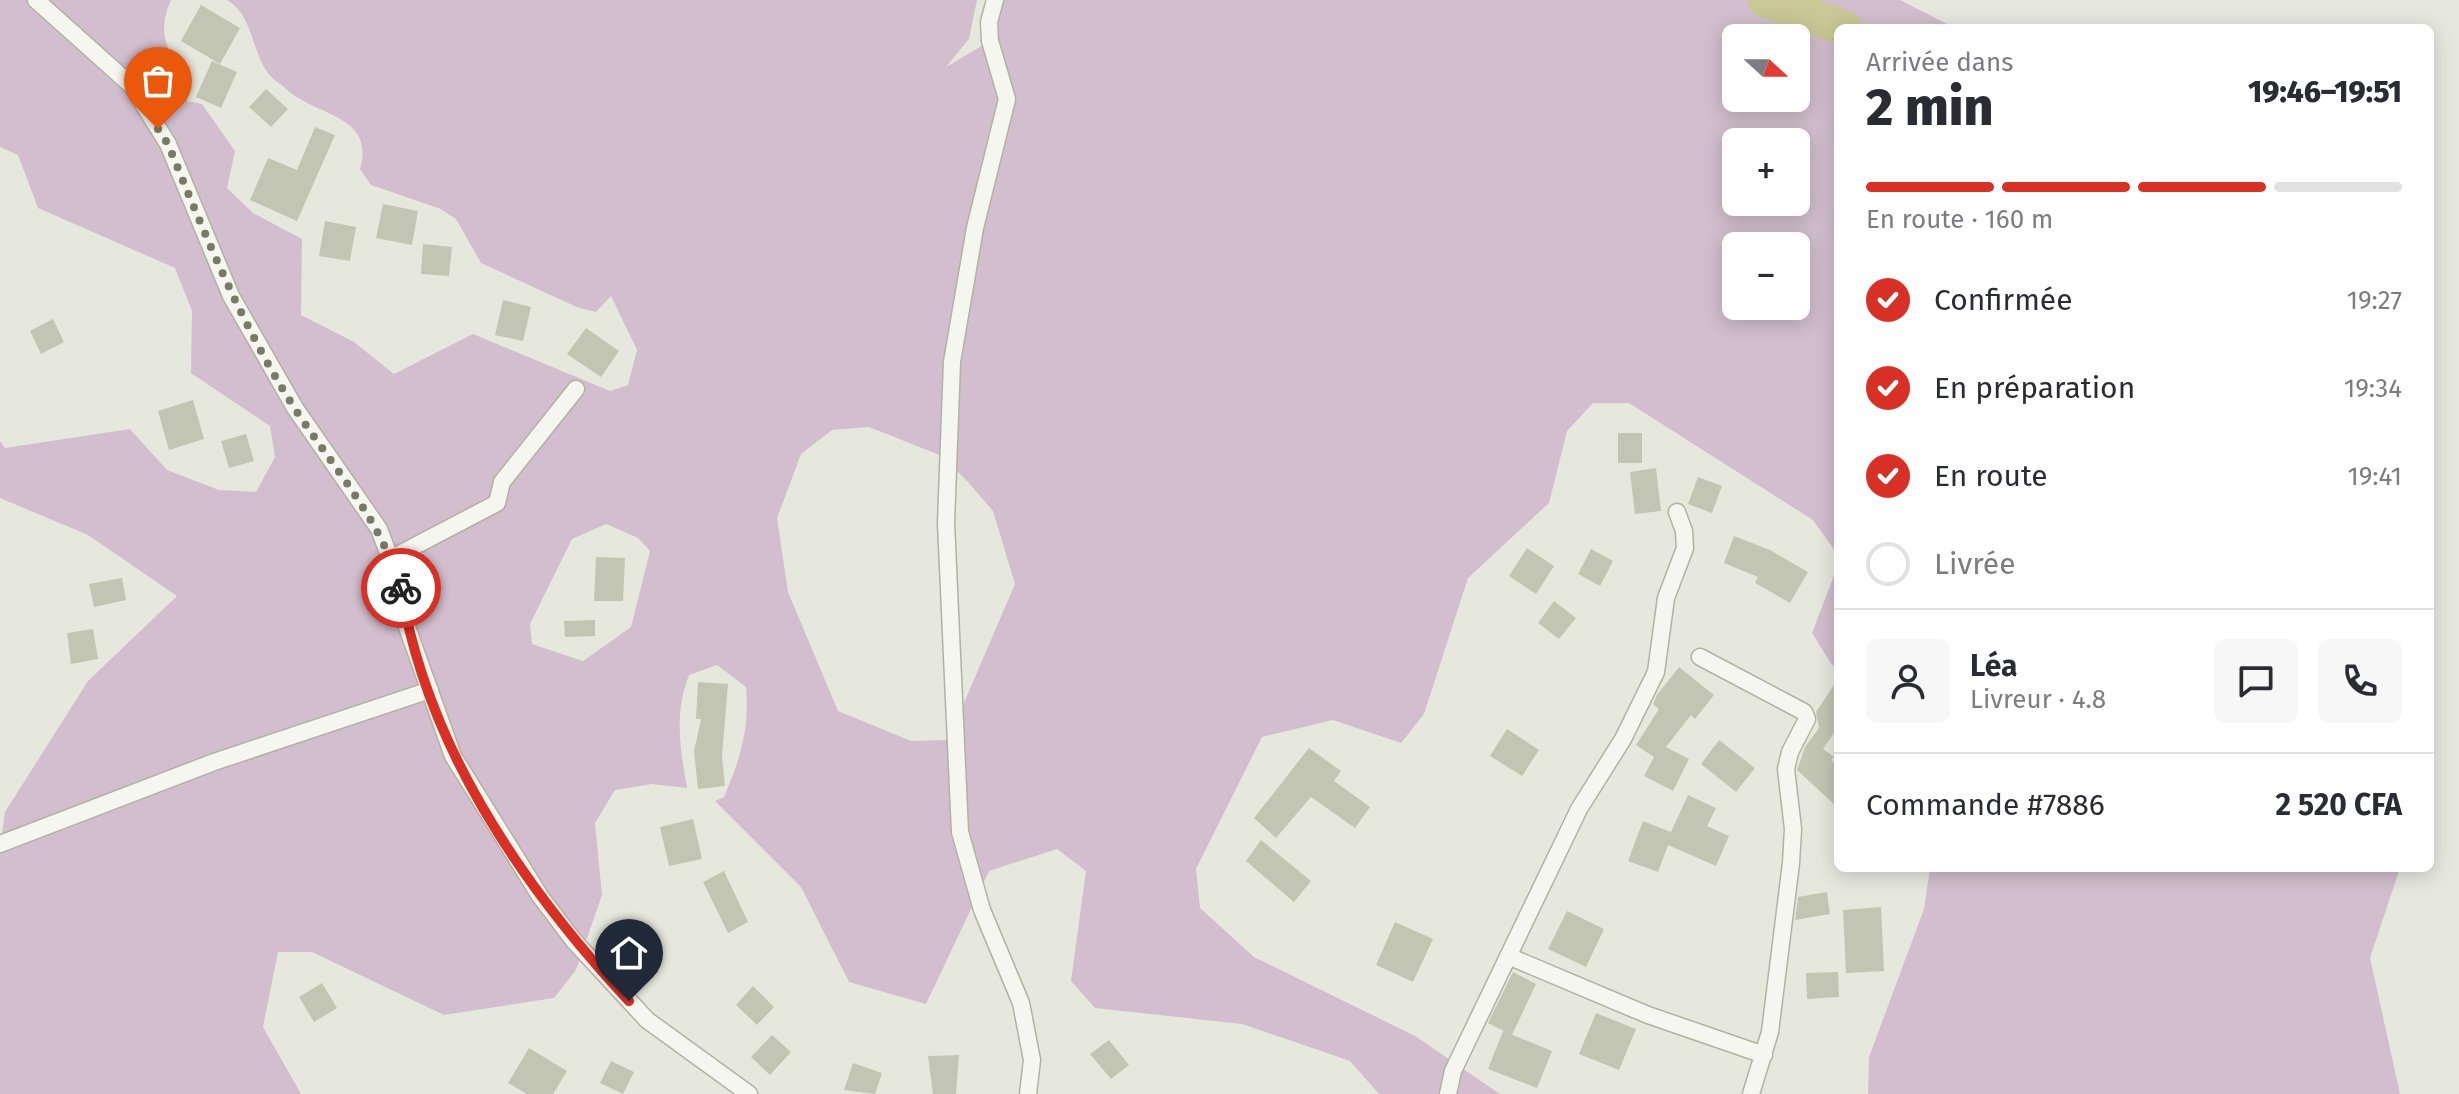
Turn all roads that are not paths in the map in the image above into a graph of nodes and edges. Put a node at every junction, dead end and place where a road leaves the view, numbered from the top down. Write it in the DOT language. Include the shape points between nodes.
graph roads {
  1 [pos="36,0"];
  2 [pos="995,0"];
  3 [pos="576,389"];
  4 [pos="1677,512"];
  5 [pos="392,558"];
  6 [pos="1700,657"];
  7 [pos="430,690"];
  8 [pos="0,844"];
  9 [pos="1508,956"];
  10 [pos="1764,1055"];
  11 [pos="749,1094"];
  12 [pos="1028,1094"];
  13 [pos="1448,1094"];
  14 [pos="1751,1094"];
  1 -- 5 [label="street" via="132,86 168,144 231,296 295,408 379,529"];
  2 -- 12 [label="street" via="990,41 1007,99 975,228 952,362 946,523 960,832 982,910 1021,1003 1032,1060"];
  3 -- 5 [label="street" via="502,482 497,503"];
  4 -- 9 [label="street" via="1685,548 1668,588 1656,672 1623,739 1579,809"];
  5 -- 7 [label="street" via="407,627"];
  6 -- 10 [label="street" via="1804,712 1807,719 1786,769 1791,863"];
  7 -- 8 [label="street" via="214,762"];
  7 -- 11 [label="street" via="453,756 574,941 647,1020"];
  9 -- 10 [label="street" via="1648,1015"];
  9 -- 13 [label="street" via="1453,1071"];
  10 -- 14 [label="street"];
}
